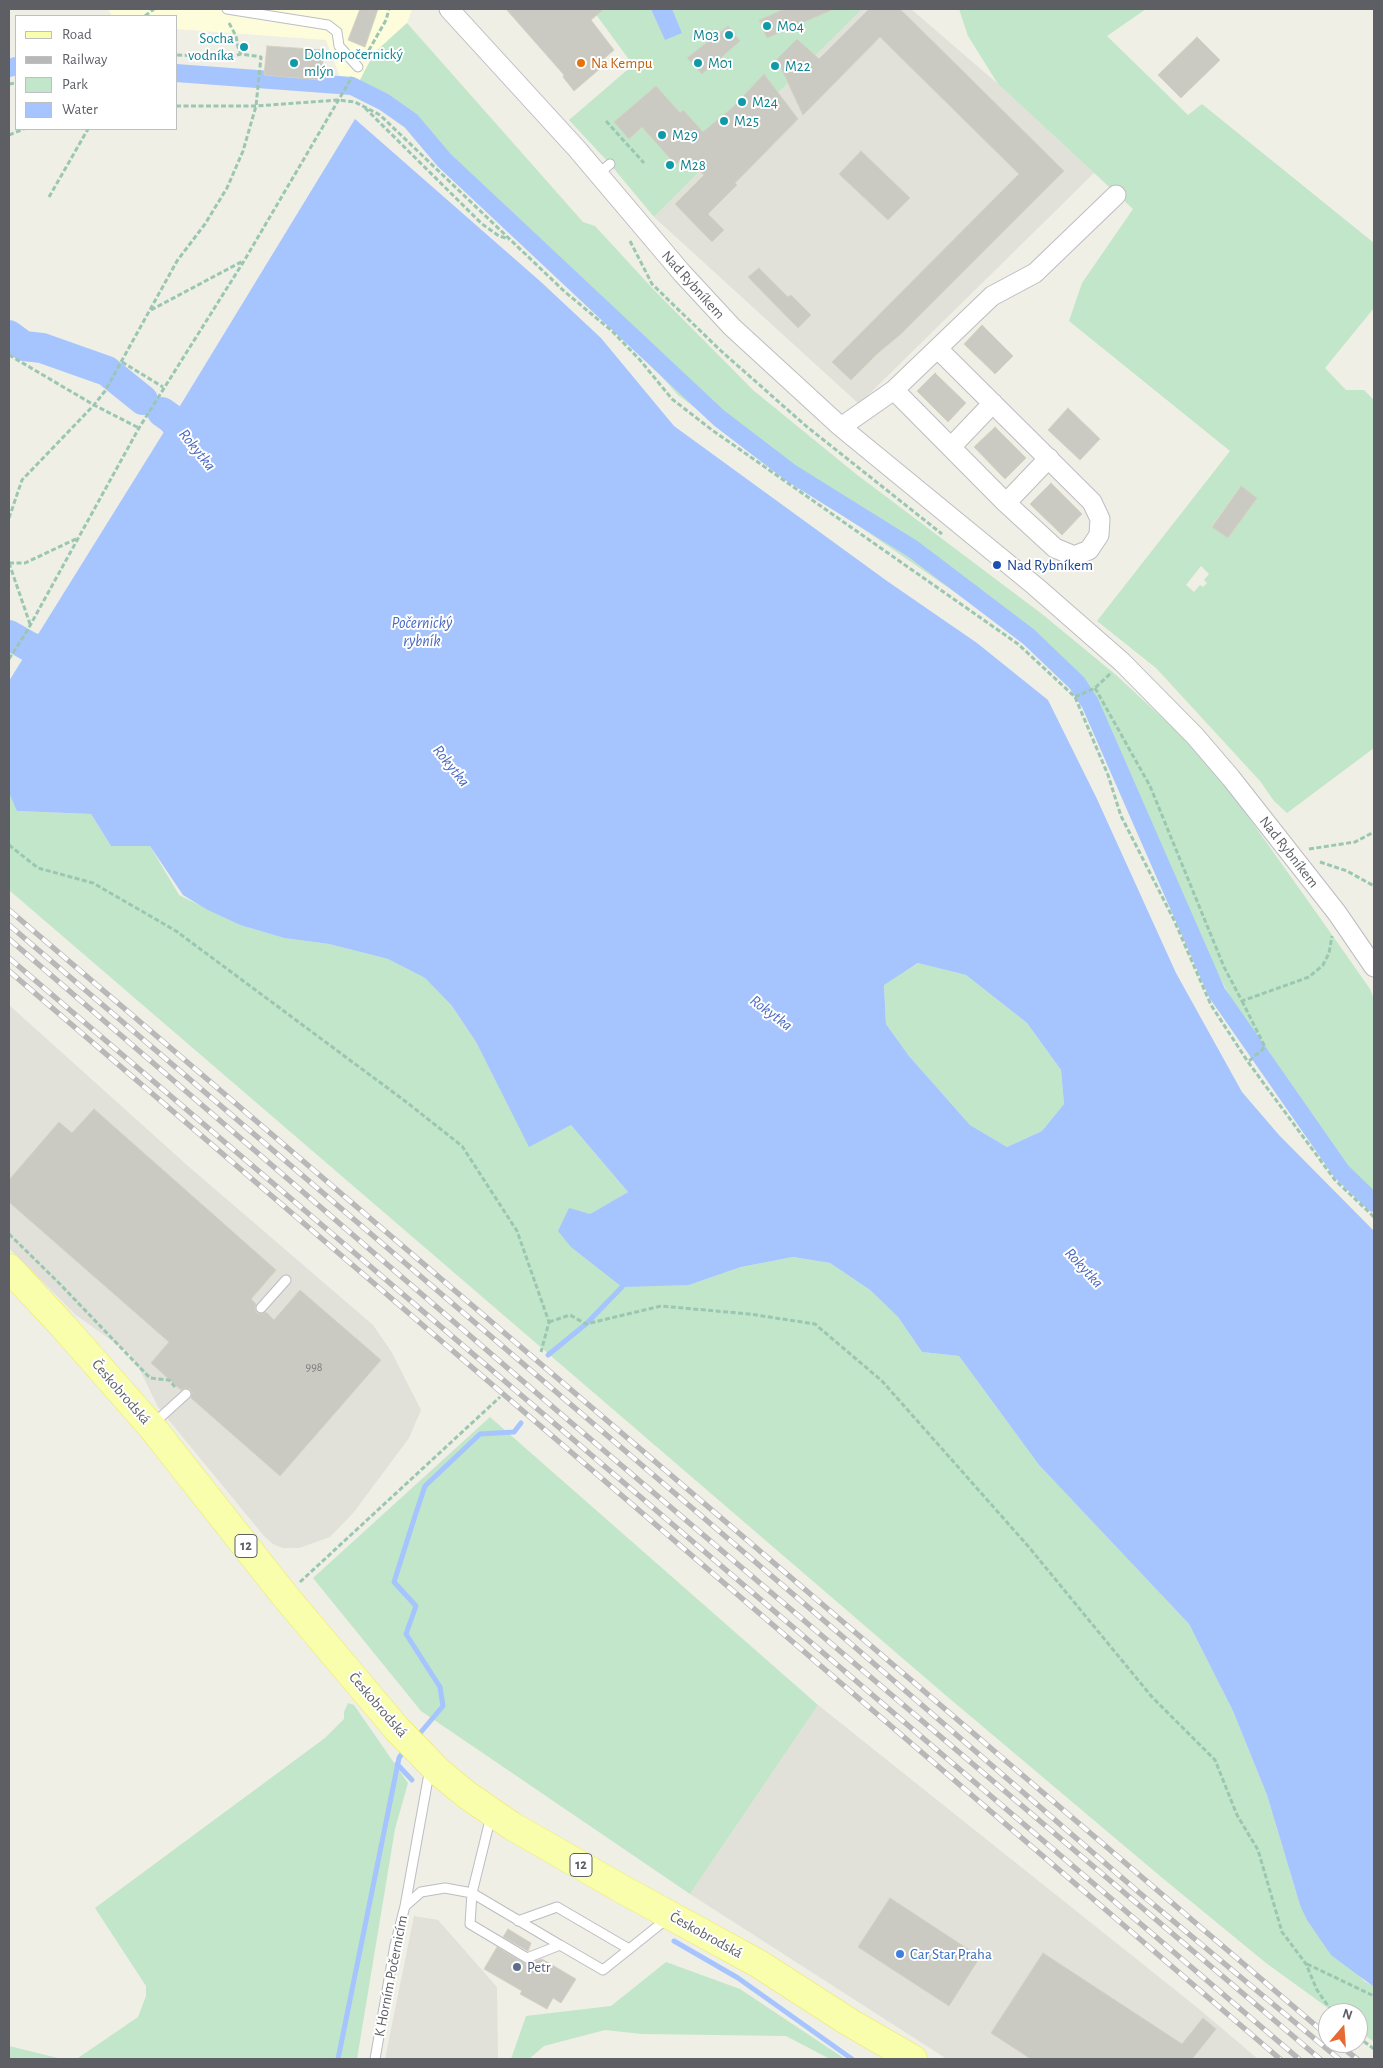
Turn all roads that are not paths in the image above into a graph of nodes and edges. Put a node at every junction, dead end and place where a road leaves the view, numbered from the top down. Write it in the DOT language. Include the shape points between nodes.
graph roads {
  1 [pos="227,9"];
  2 [pos="449,9"];
  3 [pos="357,69"];
  4 [pos="1116,195"];
  5 [pos="938,349"];
  6 [pos="894,390"];
  7 [pos="993,403"];
  8 [pos="841,427"];
  9 [pos="951,447"];
  10 [pos="1049,458"];
  11 [pos="1006,502"];
  12 [pos="1374,967"];
  13 [pos="9,1268"];
  14 [pos="286,1280"];
  15 [pos="261,1308"];
  16 [pos="184,1396"];
  17 [pos="151,1426"];
  18 [pos="430,1764"];
  19 [pos="492,1813"];
  20 [pos="472,1893"];
  21 [pos="405,1906"];
  22 [pos="670,1916"];
  23 [pos="518,1922"];
  24 [pos="560,1945"];
  25 [pos="629,1948"];
  26 [pos="849,2022"];
  27 [pos="375,2059"];
  28 [pos="894,2059"];
  29 [pos="913,2059"];
  1 -- 3 [label="lane" via="328,25 338,32 339,46"];
  2 -- 8 [label="street, Nad Rybníkem" via="604,169 682,273 732,328"];
  4 -- 5 [label="street" via="1035,273 992,296"];
  5 -- 6 [label="street"];
  5 -- 7 [label="street"];
  6 -- 8 [label="street"];
  6 -- 9 [label="street"];
  7 -- 9 [label="street"];
  7 -- 10 [label="street"];
  8 -- 12 [label="street, Nad Rybníkem" via="1122,662 1195,736 1337,913"];
  9 -- 11 [label="street"];
  10 -- 11 [label="street"];
  10 -- 11 [label="street" via="1092,502 1100,519 1099,535 1089,550 1074,556 1055,548"];
  13 -- 17 [label="main road, Českobrodská / 12"];
  14 -- 15 [label="lane"];
  16 -- 17 [label="lane"];
  17 -- 18 [label="main road, Českobrodská / 12" via="285,1596"];
  18 -- 19 [label="main road, Českobrodská / 12"];
  18 -- 21 [label="lane"];
  19 -- 20 [label="lane"];
  19 -- 22 [label="main road, Českobrodská / 12"];
  20 -- 21 [label="lane, K Horním Počernicím" via="445,1888 421,1892"];
  20 -- 23 [label="lane"];
  20 -- 24 [label="lane" via="470,1924 527,1958"];
  21 -- 27 [label="lane, K Horním Počernicím"];
  22 -- 25 [label="lane"];
  22 -- 26 [label="main road, Českobrodská / 12" via="759,1964"];
  23 -- 24 [label="lane"];
  23 -- 25 [label="lane" via="557,1907"];
  24 -- 25 [label="lane" via="603,1970"];
  26 -- 28 [label="main road, Českobrodská / 12"];
  26 -- 29 [label="main road, Českobrodská / 12"];
}
